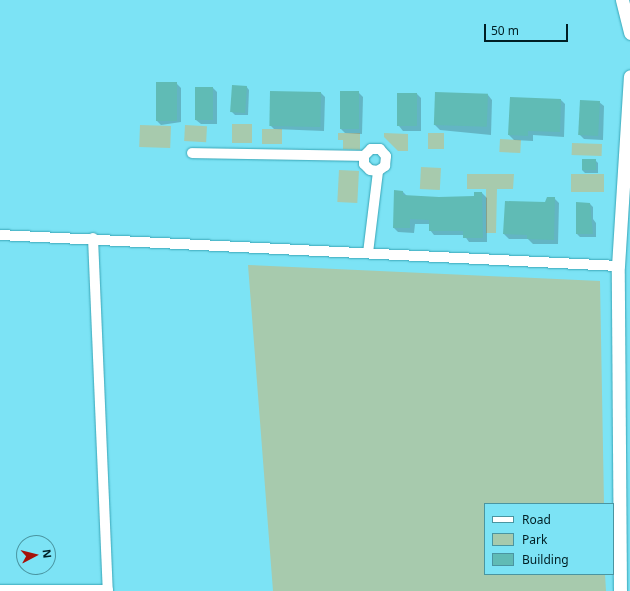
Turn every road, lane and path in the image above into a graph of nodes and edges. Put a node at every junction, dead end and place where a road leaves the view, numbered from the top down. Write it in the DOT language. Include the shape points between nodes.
graph roads {
  1 [pos="622,0"];
  2 [pos="630,34"];
  3 [pos="630,76"];
  4 [pos="192,153"];
  5 [pos="364,156"];
  6 [pos="378,171"];
  7 [pos="0,235"];
  8 [pos="93,238"];
  9 [pos="368,253"];
  10 [pos="618,266"];
  11 [pos="0,590"];
  12 [pos="108,591"];
  13 [pos="620,591"];
  1 -- 2 [label="street"];
  3 -- 10 [label="street"];
  4 -- 5 [label="street"];
  5 -- 6 [label="street" via="364,164 370,170"];
  5 -- 6 [label="street" via="370,149 380,150 386,156 385,166"];
  6 -- 9 [label="street"];
  7 -- 8 [label="street"];
  8 -- 9 [label="street"];
  8 -- 12 [label="street"];
  9 -- 10 [label="street"];
  10 -- 13 [label="street"];
  11 -- 12 [label="street"];
}
